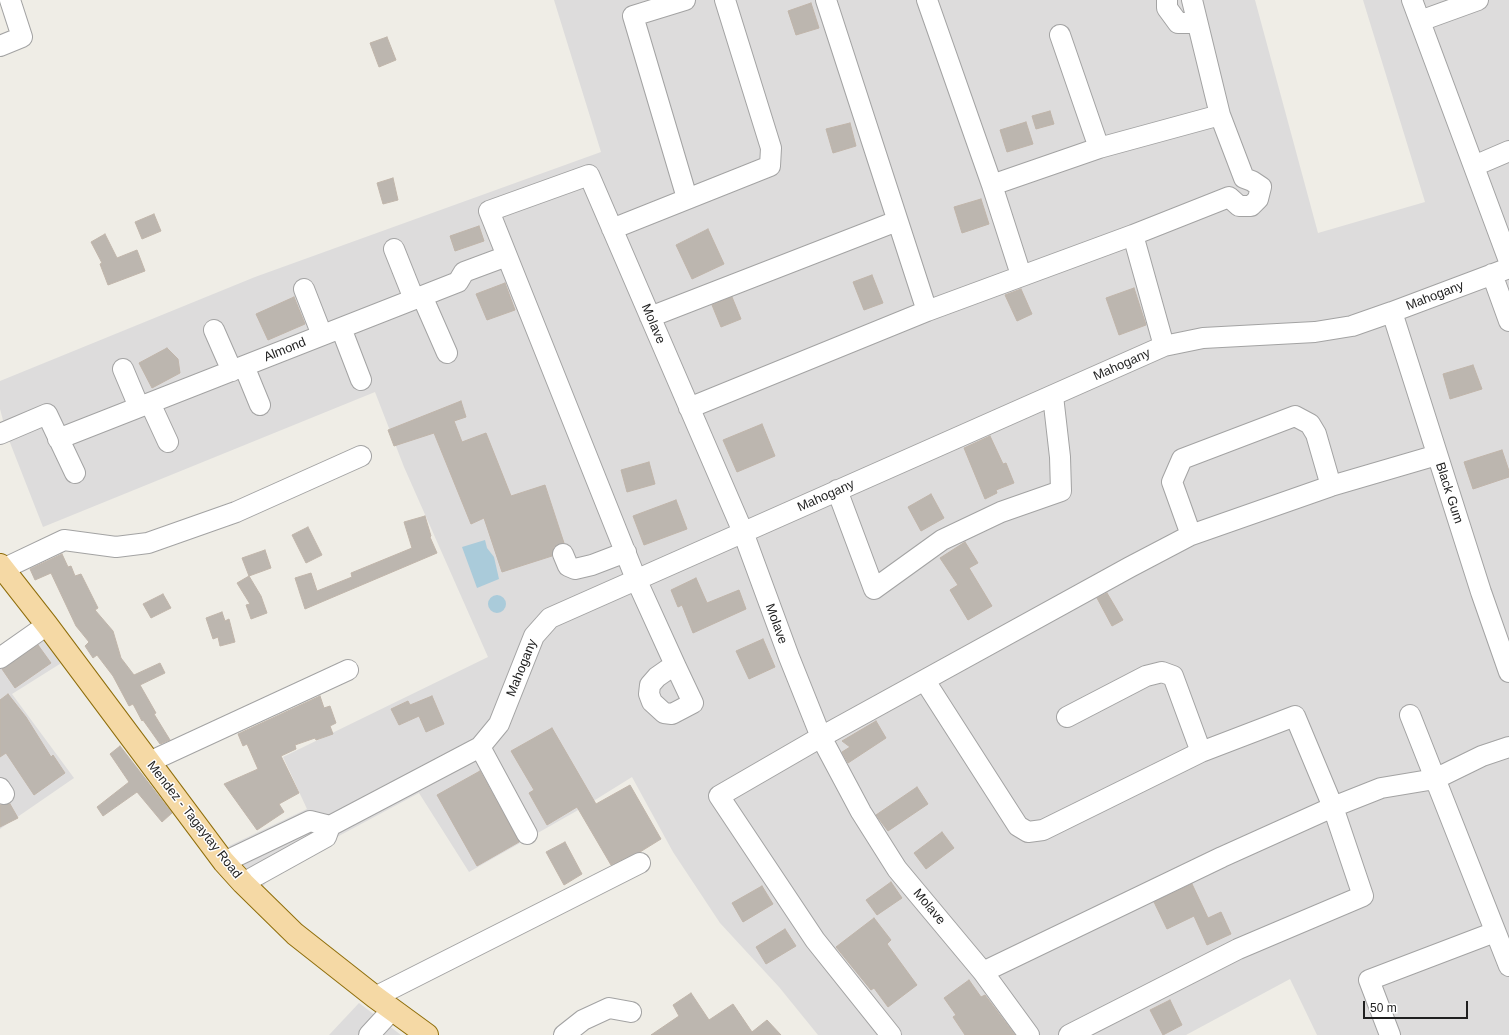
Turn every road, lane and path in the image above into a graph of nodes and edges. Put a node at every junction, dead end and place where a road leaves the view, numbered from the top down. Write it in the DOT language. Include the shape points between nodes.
graph roads {
  1 [pos="10,0"];
  2 [pos="685,0"];
  3 [pos="724,0"];
  4 [pos="826,0"];
  5 [pos="927,0"];
  6 [pos="1167,0"];
  7 [pos="1192,0"];
  8 [pos="1412,0"];
  9 [pos="1478,0"];
  10 [pos="1420,21"];
  11 [pos="1197,23"];
  12 [pos="1060,35"];
  13 [pos="0,46"];
  14 [pos="1220,115"];
  15 [pos="1099,148"];
  16 [pos="1509,151"];
  17 [pos="1474,166"];
  18 [pos="992,185"];
  19 [pos="687,198"];
  20 [pos="897,221"];
  21 [pos="612,229"];
  22 [pos="1133,235"];
  23 [pos="394,249"];
  24 [pos="509,262"];
  25 [pos="1509,262"];
  26 [pos="1501,271"];
  27 [pos="1021,275"];
  28 [pos="304,289"];
  29 [pos="418,297"];
  30 [pos="927,311"];
  31 [pos="1392,312"];
  32 [pos="650,317"];
  33 [pos="1509,321"];
  34 [pos="341,328"];
  35 [pos="214,330"];
  36 [pos="322,335"];
  37 [pos="1164,346"];
  38 [pos="447,353"];
  39 [pos="238,368"];
  40 [pos="124,369"];
  41 [pos="361,380"];
  42 [pos="1053,396"];
  43 [pos="144,405"];
  44 [pos="260,405"];
  45 [pos="689,408"];
  46 [pos="0,434"];
  47 [pos="58,439"];
  48 [pos="168,442"];
  49 [pos="1437,455"];
  50 [pos="361,456"];
  51 [pos="75,473"];
  52 [pos="1331,486"];
  53 [pos="837,490"];
  54 [pos="743,532"];
  55 [pos="1191,535"];
  56 [pos="626,552"];
  57 [pos="563,554"];
  58 [pos="1,567"];
  59 [pos="636,579"];
  60 [pos="47,625"];
  61 [pos="0,658"];
  62 [pos="676,667"];
  63 [pos="348,670"];
  64 [pos="1509,672"];
  65 [pos="925,680"];
  66 [pos="1410,715"];
  67 [pos="1067,717"];
  68 [pos="822,737"];
  69 [pos="480,747"];
  70 [pos="1509,747"];
  71 [pos="1201,752"];
  72 [pos="150,762"];
  73 [pos="1435,779"];
  74 [pos="1332,807"];
  75 [pos="330,826"];
  76 [pos="527,834"];
  77 [pos="267,841"];
  78 [pos="224,862"];
  79 [pos="279,863"];
  80 [pos="640,863"];
  81 [pos="243,883"];
  82 [pos="1495,932"];
  83 [pos="1509,966"];
  84 [pos="983,972"];
  85 [pos="375,997"];
  86 [pos="392,1010"];
  87 [pos="632,1012"];
  88 [pos="368,1035"];
  89 [pos="427,1035"];
  90 [pos="564,1035"];
  91 [pos="891,1035"];
  92 [pos="1029,1035"];
  93 [pos="1068,1035"];
  94 [pos="1390,1035"];
  1 -- 13 [label="street" via="22,38"];
  2 -- 19 [label="street" via="633,16"];
  3 -- 19 [label="street" via="772,148 770,166"];
  4 -- 20 [label="street"];
  5 -- 18 [label="street"];
  6 -- 11 [label="street" via="1167,8 1178,23"];
  7 -- 11 [label="street"];
  8 -- 10 [label="street"];
  9 -- 10 [label="street"];
  10 -- 17 [label="street"];
  11 -- 14 [label="street"];
  12 -- 15 [label="street"];
  14 -- 15 [label="street"];
  14 -- 22 [label="street" via="1244,178 1261,187 1258,199 1251,206 1239,206 1229,197"];
  15 -- 18 [label="street"];
  16 -- 17 [label="street"];
  17 -- 25 [label="street"];
  18 -- 27 [label="street"];
  19 -- 21 [label="street"];
  20 -- 30 [label="street"];
  20 -- 32 [label="street"];
  21 -- 24 [label="street, Molave" via="589,175 489,211"];
  21 -- 32 [label="street, Molave"];
  22 -- 27 [label="street"];
  22 -- 37 [label="street"];
  23 -- 29 [label="street"];
  24 -- 29 [label="street, Almond" via="467,284 458,282"];
  24 -- 56 [label="street"];
  26 -- 31 [label="street, Mahogany"];
  26 -- 33 [label="street"];
  27 -- 30 [label="street"];
  28 -- 36 [label="street"];
  29 -- 34 [label="street, Almond"];
  29 -- 38 [label="street"];
  30 -- 45 [label="street"];
  31 -- 37 [label="street, Mahogany" via="1352,326 1315,332 1202,338"];
  31 -- 49 [label="street, Black Gum"];
  32 -- 45 [label="street, Molave"];
  34 -- 36 [label="street, Almond"];
  34 -- 41 [label="street"];
  35 -- 39 [label="street"];
  36 -- 39 [label="street, Almond"];
  37 -- 42 [label="street, Mahogany"];
  39 -- 43 [label="street, Almond"];
  39 -- 44 [label="street"];
  40 -- 43 [label="street"];
  42 -- 53 [label="street, Mahogany"];
  42 -- 53 [label="street" via="1061,490 1000,512 942,540 874,589"];
  43 -- 47 [label="street, Almond"];
  43 -- 48 [label="street"];
  45 -- 54 [label="street, Molave"];
  46 -- 47 [label="street" via="47,414"];
  47 -- 51 [label="street"];
  49 -- 52 [label="street"];
  49 -- 64 [label="street, Black Gum"];
  50 -- 58 [label="street" via="236,512 148,543 116,547 64,540"];
  52 -- 55 [label="street"];
  52 -- 55 [label="street" via="1316,434 1310,424 1295,416 1182,459 1172,482"];
  53 -- 54 [label="street, Mahogany"];
  54 -- 59 [label="street, Mahogany"];
  54 -- 68 [label="street, Molave" via="789,657"];
  55 -- 65 [label="street"];
  56 -- 57 [label="street" via="575,569 568,566"];
  56 -- 59 [label="street"];
  58 -- 60 [label="main road, Mendez - Tagaytay Road"];
  59 -- 62 [label="street"];
  59 -- 69 [label="street, Mahogany" via="550,618 534,636 499,724"];
  60 -- 61 [label="street"];
  60 -- 72 [label="main road, Mendez - Tagaytay Road"];
  63 -- 72 [label="street"];
  65 -- 68 [label="street"];
  65 -- 71 [label="street" via="1018,826 1028,832 1042,830"];
  66 -- 73 [label="street"];
  67 -- 71 [label="street" via="1146,676 1162,672 1173,676"];
  68 -- 84 [label="street, Molave" via="861,812 897,869"];
  68 -- 91 [label="street" via="719,796 815,940"];
  69 -- 75 [label="street, Mahogany"];
  69 -- 76 [label="street"];
  70 -- 73 [label="street" via="1482,756"];
  71 -- 74 [label="street" via="1295,716"];
  72 -- 78 [label="main road, Mendez - Tagaytay Road"];
  73 -- 74 [label="street" via="1381,788"];
  73 -- 82 [label="street"];
  74 -- 84 [label="street"];
  74 -- 93 [label="street" via="1363,896 1238,949"];
  75 -- 77 [label="street" via="310,821"];
  75 -- 79 [label="street, Mahogany" via="326,837"];
  77 -- 78 [label="street"];
  77 -- 79 [label="street"];
  78 -- 81 [label="main road, Mendez - Tagaytay Road"];
  79 -- 81 [label="street, Mahogany"];
  80 -- 85 [label="street"];
  81 -- 85 [label="main road, Mendez - Tagaytay Road" via="295,934"];
  82 -- 83 [label="street"];
  82 -- 94 [label="street" via="1369,980"];
  84 -- 92 [label="street, Molave"];
  85 -- 86 [label="main road, Mendez - Tagaytay Road"];
  86 -- 88 [label="street"];
  86 -- 89 [label="main road, Mendez - Tagaytay Road"];
  87 -- 90 [label="street" via="609,1008 583,1020"];
}
